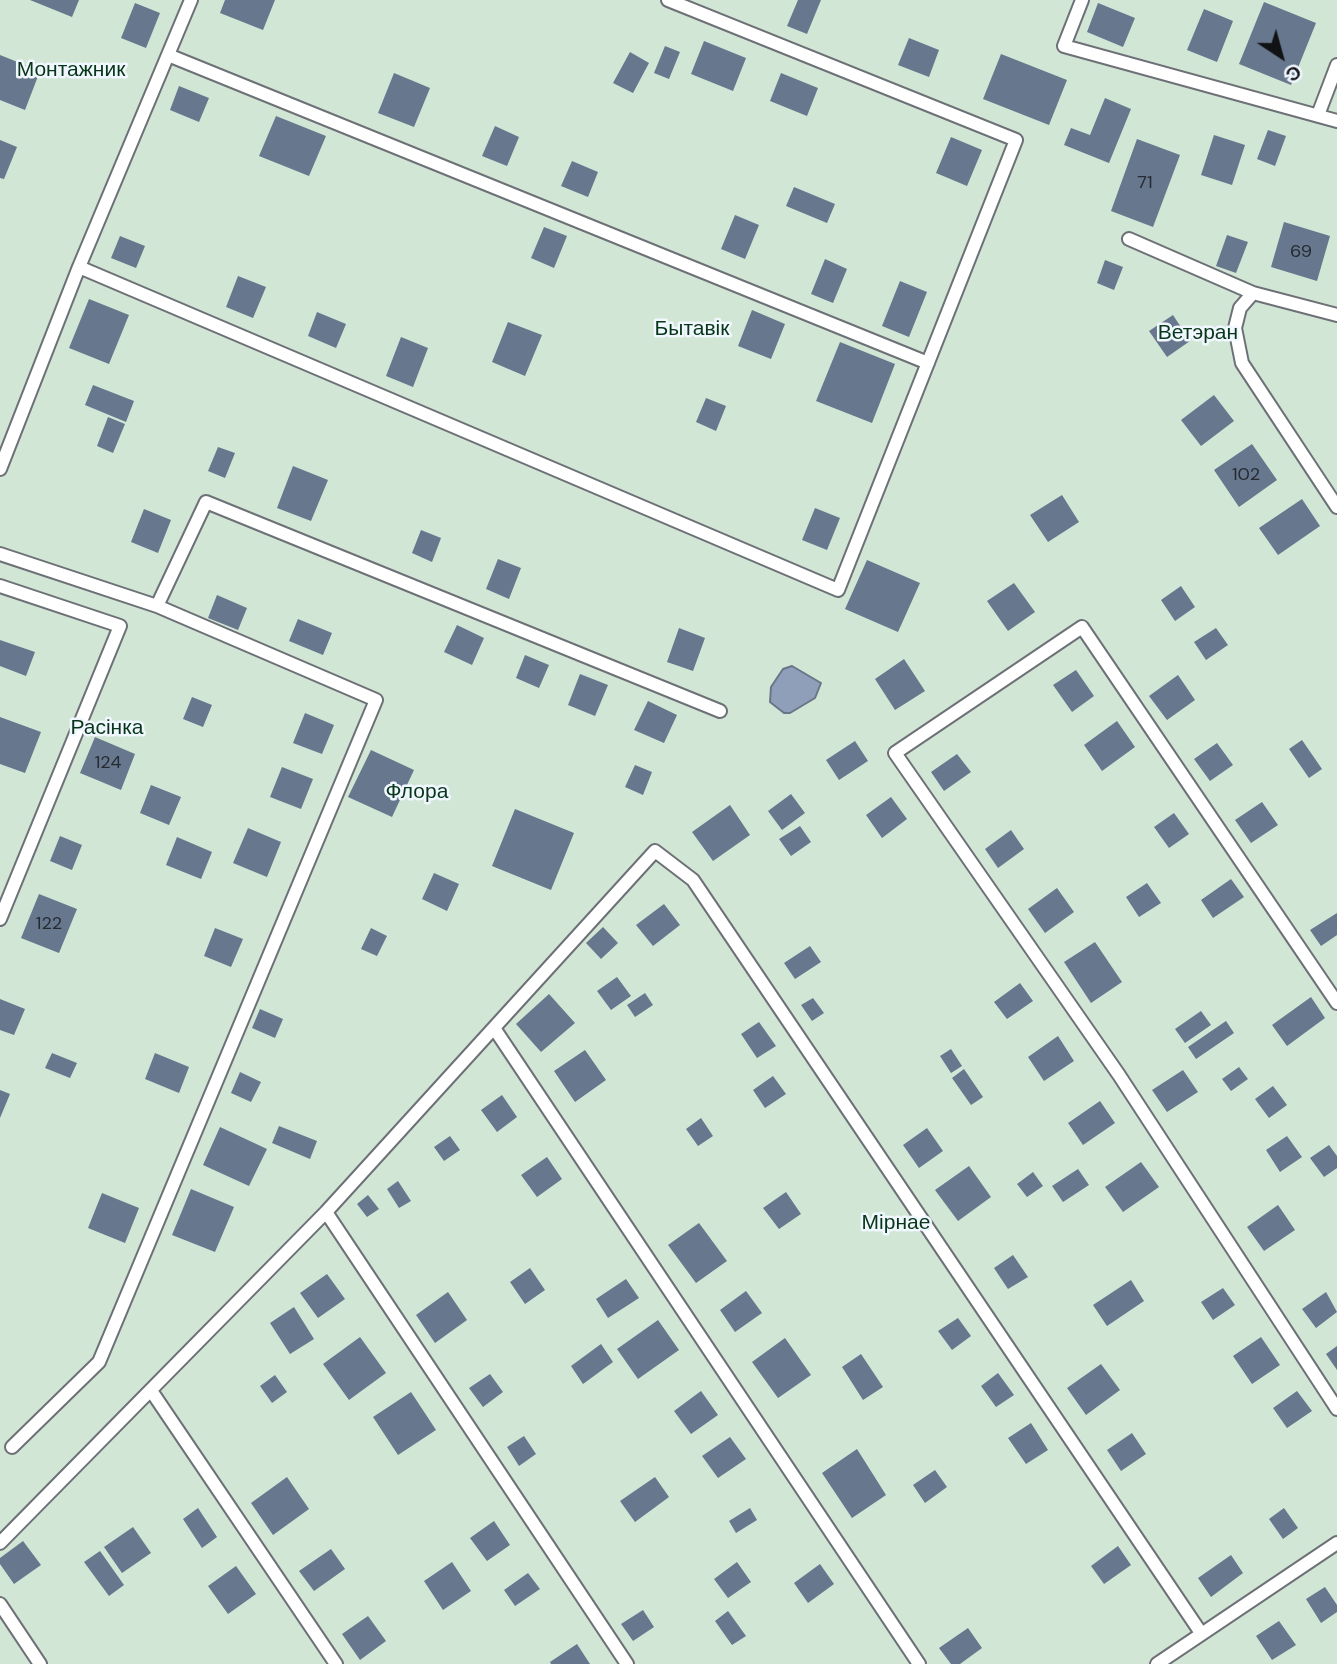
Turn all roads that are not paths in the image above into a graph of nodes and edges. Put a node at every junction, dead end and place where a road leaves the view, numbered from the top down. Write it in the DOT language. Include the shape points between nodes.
graph roads {
  1 [pos="191,0"];
  2 [pos="668,0"];
  3 [pos="1082,0"];
  4 [pos="168,55"];
  5 [pos="1337,65"];
  6 [pos="1318,115"];
  7 [pos="1337,121"];
  8 [pos="1129,239"];
  9 [pos="79,267"];
  10 [pos="1253,293"];
  11 [pos="1337,315"];
  12 [pos="928,363"];
  13 [pos="0,469"];
  14 [pos="1337,507"];
  15 [pos="0,554"];
  16 [pos="0,586"];
  17 [pos="158,606"];
  18 [pos="720,711"];
  19 [pos="0,919"];
  20 [pos="1337,1003"];
  21 [pos="494,1028"];
  22 [pos="326,1213"];
  23 [pos="152,1392"];
  24 [pos="1337,1409"];
  25 [pos="12,1447"];
  26 [pos="0,1543"];
  27 [pos="1337,1543"];
  28 [pos="0,1604"];
  29 [pos="1200,1633"];
  30 [pos="40,1664"];
  31 [pos="336,1664"];
  32 [pos="627,1664"];
  33 [pos="919,1664"];
  34 [pos="1157,1664"];
  1 -- 4 [label="lane"];
  2 -- 12 [label="lane" via="1016,140"];
  3 -- 6 [label="lane" via="1064,46"];
  4 -- 9 [label="lane"];
  4 -- 12 [label="lane"];
  5 -- 6 [label="lane"];
  6 -- 7 [label="lane"];
  8 -- 10 [label="lane"];
  9 -- 12 [label="lane" via="838,590"];
  9 -- 13 [label="lane"];
  10 -- 11 [label="lane"];
  10 -- 14 [label="lane" via="1240,308 1235,328 1242,363"];
  15 -- 17 [label="lane"];
  16 -- 19 [label="lane" via="120,626"];
  17 -- 18 [label="lane" via="206,502"];
  17 -- 25 [label="lane" via="376,700 99,1362"];
  20 -- 24 [label="lane" via="1082,627 895,753 1119,1075"];
  21 -- 22 [label="lane"];
  21 -- 29 [label="lane" via="655,851 693,880"];
  21 -- 33 [label="lane"];
  22 -- 23 [label="lane"];
  22 -- 32 [label="lane"];
  23 -- 26 [label="lane"];
  23 -- 31 [label="lane"];
  27 -- 29 [label="lane"];
  28 -- 30 [label="lane"];
  29 -- 34 [label="lane"];
}
